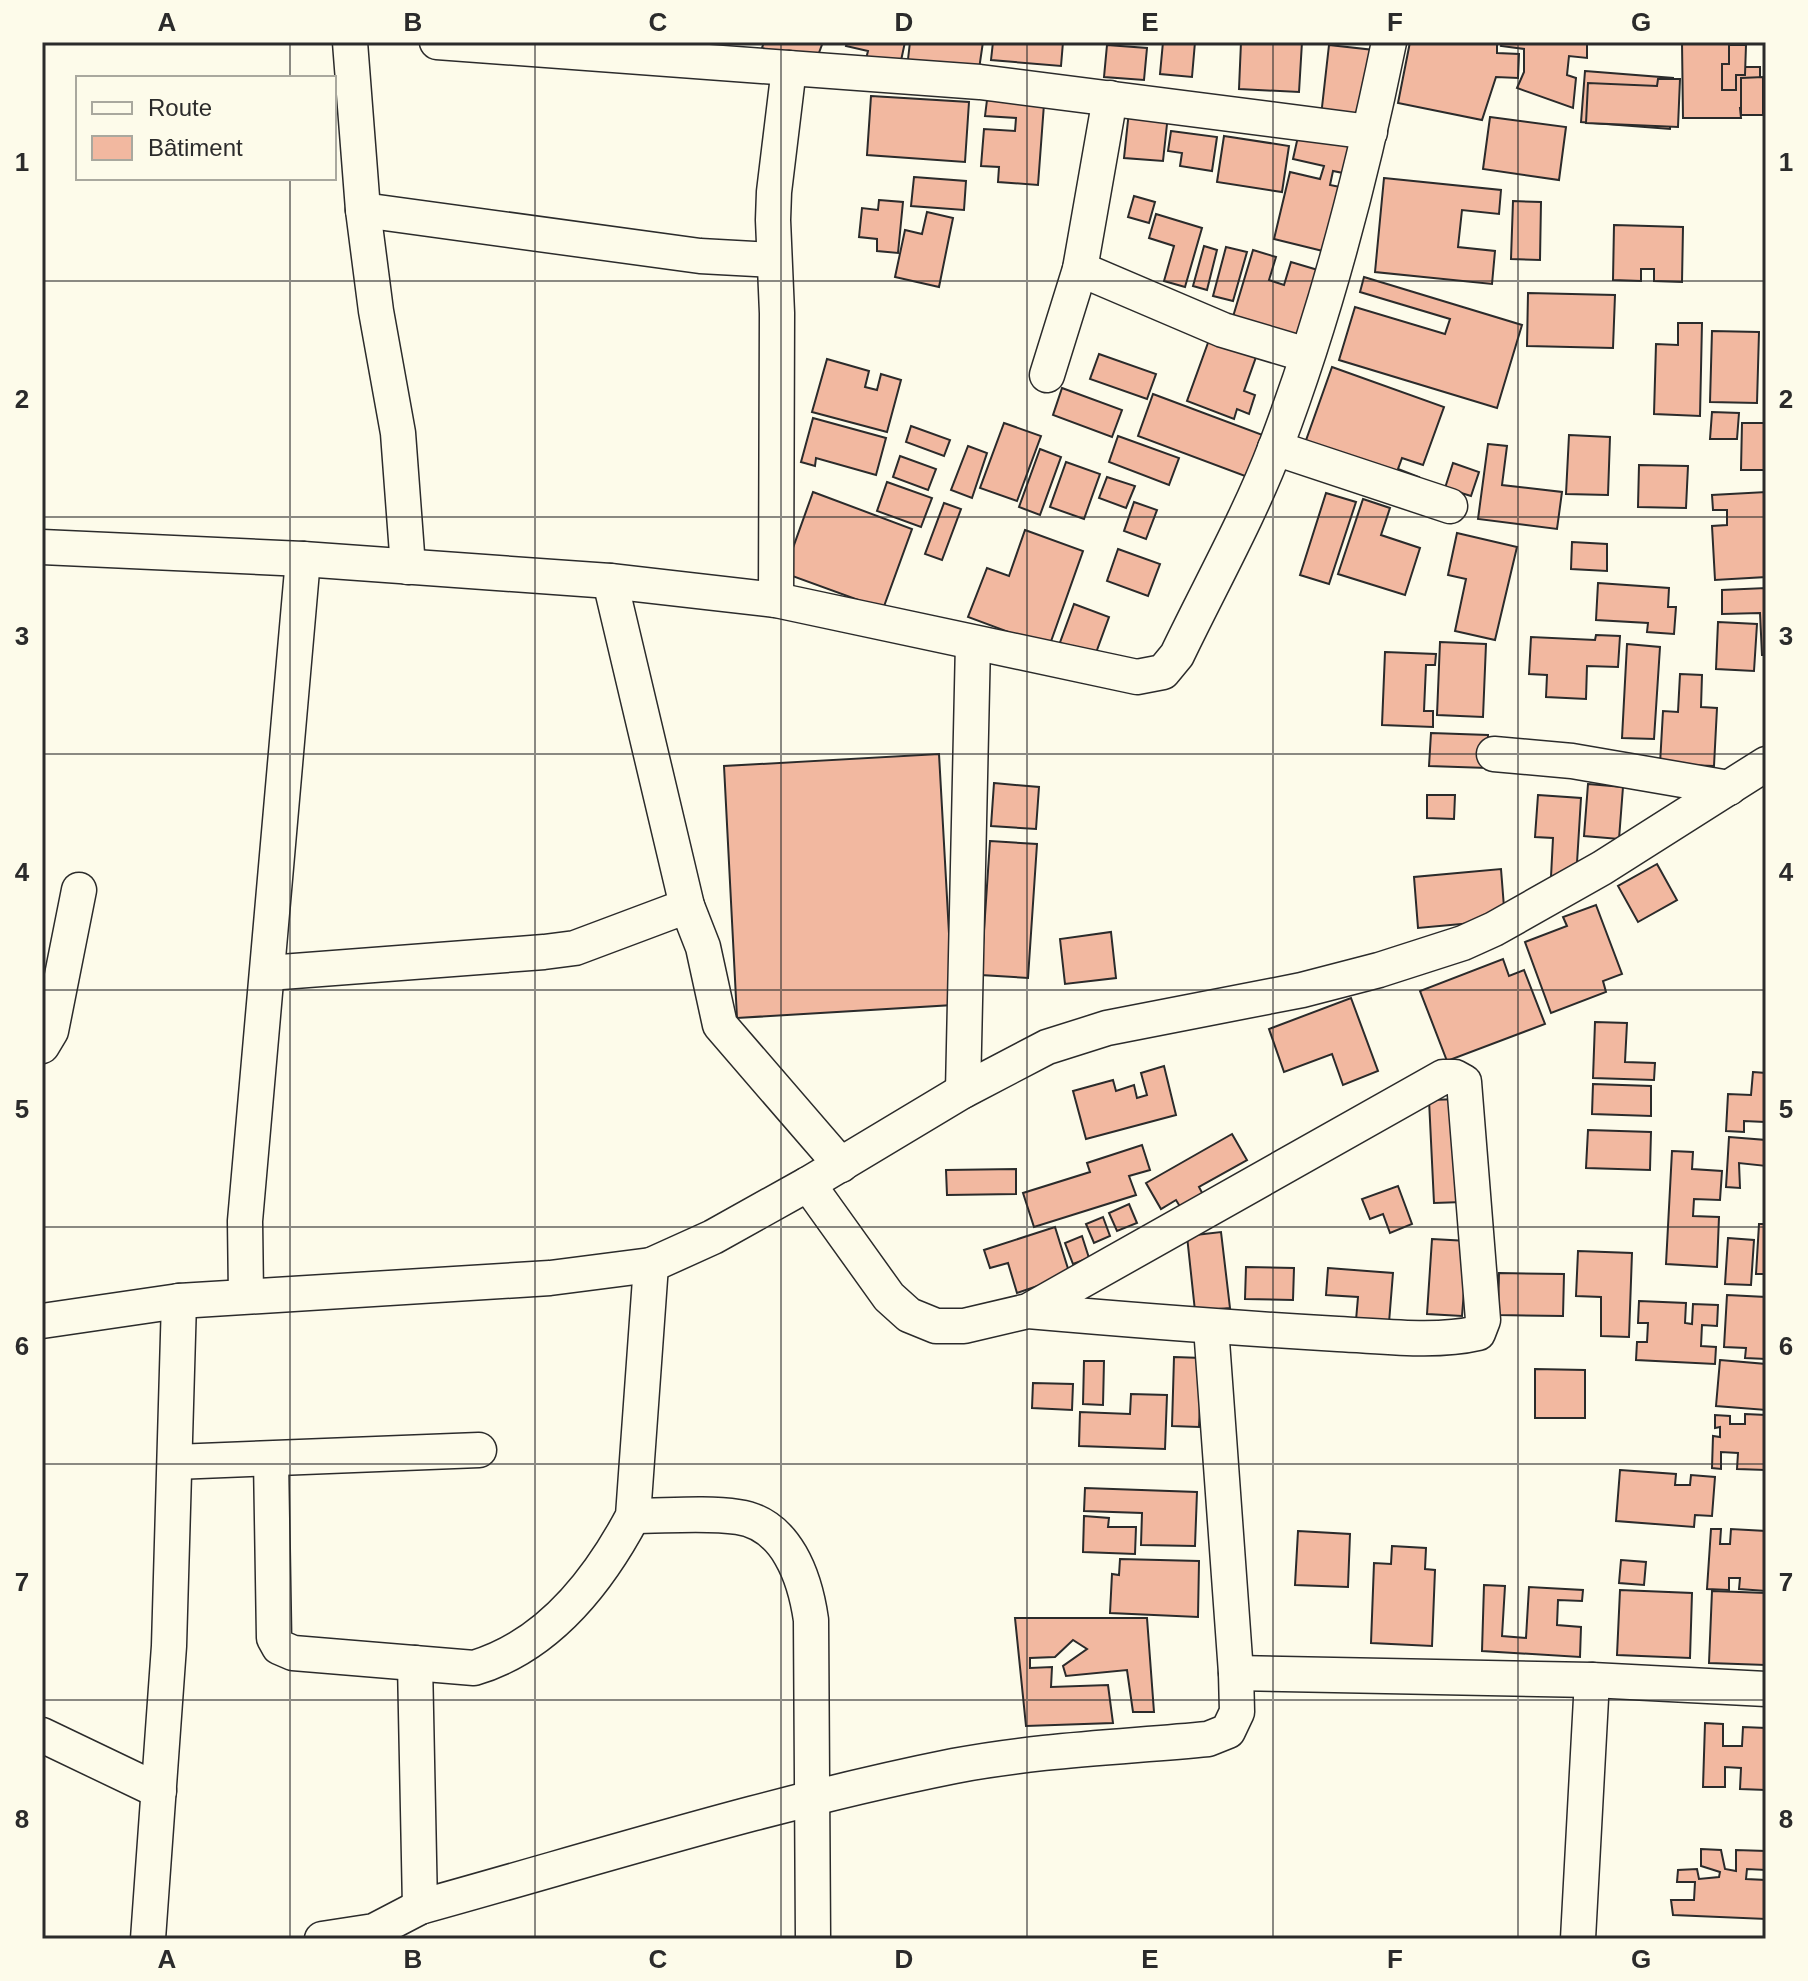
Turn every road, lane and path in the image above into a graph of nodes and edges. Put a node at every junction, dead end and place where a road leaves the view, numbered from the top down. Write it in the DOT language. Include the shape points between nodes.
graph roads {
  1 [pos="350,42"];
  2 [pos="437,42"];
  3 [pos="1389,42"];
  4 [pos="789,68"];
  5 [pos="1110,98"];
  6 [pos="1370,132"];
  7 [pos="363,210"];
  8 [pos="774,260"];
  9 [pos="1080,269"];
  10 [pos="1307,355"];
  11 [pos="1047,375"];
  12 [pos="1275,448"];
  13 [pos="1450,506"];
  14 [pos="42,547"];
  15 [pos="303,559"];
  16 [pos="408,567"];
  17 [pos="610,581"];
  18 [pos="776,600"];
  19 [pos="973,643"];
  20 [pos="1494,754"];
  21 [pos="1766,764"];
  22 [pos="1729,788"];
  23 [pos="79,890"];
  24 [pos="687,906"];
  25 [pos="268,973"];
  26 [pos="42,1046"];
  27 [pos="963,1091"];
  28 [pos="841,1165"];
  29 [pos="808,1184"];
  30 [pos="651,1265"];
  31 [pos="246,1295"];
  32 [pos="179,1301"];
  33 [pos="1028,1311"];
  34 [pos="42,1321"];
  35 [pos="1211,1327"];
  36 [pos="479,1450"];
  37 [pos="271,1459"];
  38 [pos="175,1462"];
  39 [pos="633,1516"];
  40 [pos="415,1663"];
  41 [pos="1236,1673"];
  42 [pos="1592,1680"];
  43 [pos="1766,1689"];
  44 [pos="42,1735"];
  45 [pos="159,1791"];
  46 [pos="812,1798"];
  47 [pos="420,1907"];
  48 [pos="148,1939"];
  49 [pos="322,1939"];
  50 [pos="813,1939"];
  51 [pos="1578,1939"];
  1 -- 7 [label="street"];
  2 -- 4 [label="street"];
  3 -- 6 [label="street"];
  4 -- 5 [label="street"];
  4 -- 8 [label="street" via="774,192"];
  5 -- 6 [label="street"];
  5 -- 9 [label="street"];
  6 -- 10 [label="street" via="1336,268"];
  7 -- 8 [label="street" via="700,256"];
  7 -- 16 [label="street" via="398,433"];
  8 -- 18 [label="street"];
  9 -- 10 [label="street" via="1223,330"];
  9 -- 11 [label="street"];
  10 -- 12 [label="street"];
  12 -- 13 [label="street"];
  12 -- 19 [label="street" via="1177,655 1163,672 1137,677"];
  14 -- 15 [label="street"];
  15 -- 16 [label="street"];
  15 -- 25 [label="street"];
  16 -- 17 [label="street"];
  17 -- 18 [label="street"];
  17 -- 24 [label="street"];
  18 -- 19 [label="street"];
  19 -- 27 [label="street"];
  20 -- 22 [label="street" via="1572,761"];
  21 -- 22 [label="street"];
  22 -- 27 [label="street" via="1590,875 1463,943 1302,990 1107,1028 1047,1047"];
  23 -- 26 [label="street" via="51,1031"];
  24 -- 25 [label="street" via="575,948"];
  24 -- 28 [label="street" via="703,947 720,1025"];
  25 -- 31 [label="street" via="245,1221"];
  27 -- 28 [label="street"];
  28 -- 29 [label="street"];
  29 -- 30 [label="street"];
  29 -- 33 [label="street" via="889,1297 909,1315 936,1326 964,1326"];
  30 -- 31 [label="street" via="550,1278"];
  30 -- 39 [label="street"];
  31 -- 32 [label="street"];
  32 -- 34 [label="street"];
  32 -- 38 [label="street"];
  33 -- 35 [label="street"];
  33 -- 35 [label="street" via="1443,1077 1464,1082 1483,1320 1478,1333 1381,1336"];
  35 -- 41 [label="street"];
  36 -- 37 [label="street"];
  37 -- 38 [label="street"];
  37 -- 40 [label="street" via="274,1638 279,1647 293,1653"];
  38 -- 45 [label="street"];
  39 -- 40 [label="street" via="616,1548 559,1620 536,1639 474,1668"];
  39 -- 46 [label="street" via="740,1517 772,1530 795,1561 807,1589 811,1620"];
  40 -- 47 [label="street"];
  41 -- 42 [label="street"];
  41 -- 46 [label="street" via="1237,1712 1228,1731 1208,1739 1009,1758"];
  42 -- 43 [label="street"];
  42 -- 51 [label="street"];
  44 -- 45 [label="street"];
  45 -- 48 [label="street"];
  46 -- 47 [label="street"];
  46 -- 50 [label="street"];
  47 -- 49 [label="street" via="374,1931"];
}
